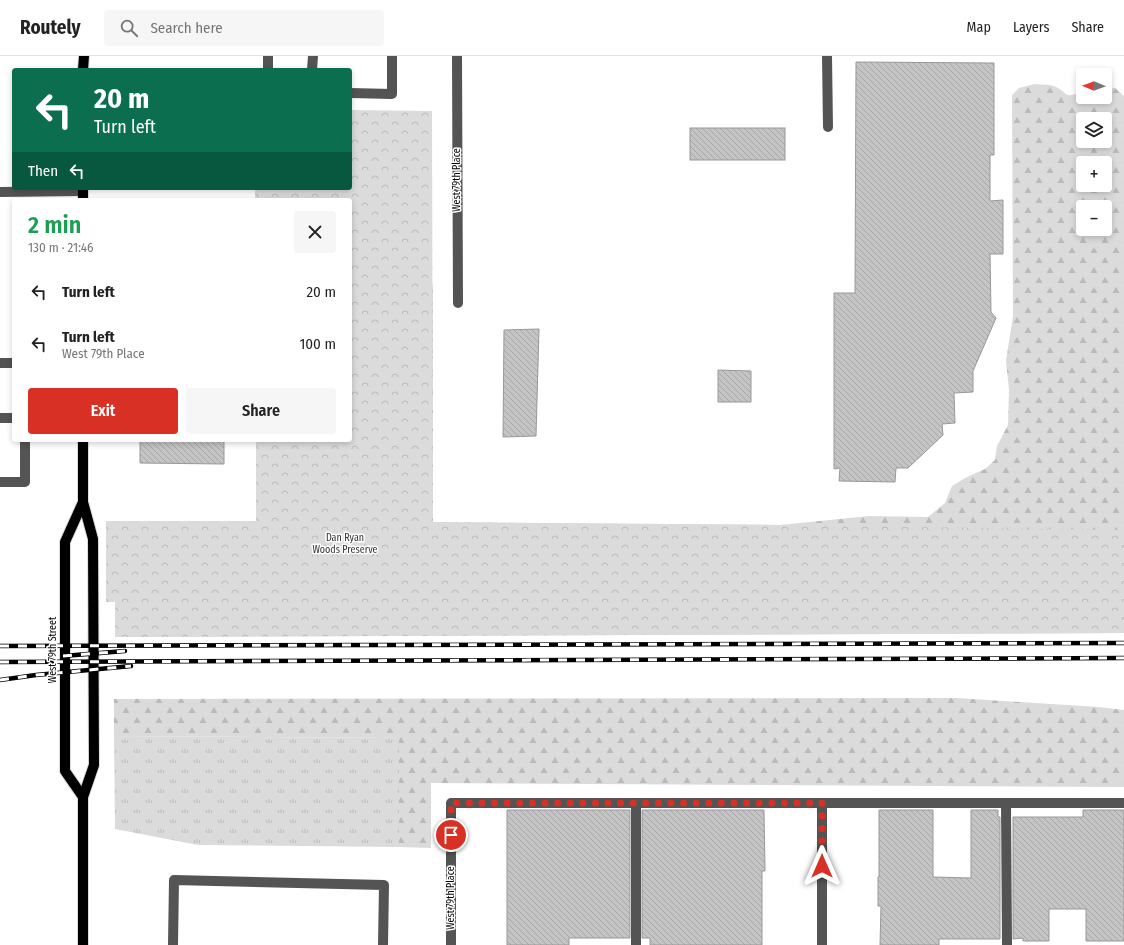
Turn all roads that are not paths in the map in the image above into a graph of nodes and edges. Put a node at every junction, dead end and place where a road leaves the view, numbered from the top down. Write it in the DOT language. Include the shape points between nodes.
graph roads {
  1 [pos="84,56"];
  2 [pos="268,56"];
  3 [pos="313,56"];
  4 [pos="392,56"];
  5 [pos="457,56"];
  6 [pos="828,56"];
  7 [pos="84,68"];
  8 [pos="268,68"];
  9 [pos="312,68"];
  10 [pos="352,93"];
  11 [pos="828,126"];
  12 [pos="0,192"];
  13 [pos="83,193"];
  14 [pos="458,303"];
  15 [pos="0,363"];
  16 [pos="12,363"];
  17 [pos="0,418"];
  18 [pos="12,418"];
  19 [pos="25,442"];
  20 [pos="83,442"];
  21 [pos="0,482"];
  22 [pos="83,502"];
  23 [pos="83,797"];
  24 [pos="636,803"];
  25 [pos="822,803"];
  26 [pos="1006,803"];
  27 [pos="1124,803"];
  28 [pos="83,945"];
  29 [pos="173,945"];
  30 [pos="383,945"];
  31 [pos="451,945"];
  32 [pos="636,945"];
  33 [pos="822,945"];
  34 [pos="1007,945"];
  1 -- 7 [label="main road"];
  2 -- 8 [label="street"];
  3 -- 9 [label="street"];
  4 -- 10 [label="street" via="392,94"];
  5 -- 14 [label="street, West 79th Place"];
  6 -- 11 [label="street"];
  12 -- 13 [label="street"];
  15 -- 16 [label="street"];
  17 -- 18 [label="street"];
  19 -- 21 [label="street" via="24,482"];
  20 -- 22 [label="main road, West 79th Street"];
  22 -- 23 [label="main road, West 79th Street" via="93,539 94,765"];
  22 -- 23 [label="main road, West 79th Street" via="65,542 65,771"];
  23 -- 28 [label="main road, West 79th Street"];
  24 -- 25 [label="street"];
  24 -- 31 [label="street, West 79th Place" via="451,803"];
  24 -- 32 [label="street"];
  25 -- 26 [label="street"];
  25 -- 33 [label="street"];
  26 -- 27 [label="street"];
  26 -- 34 [label="street"];
  29 -- 30 [label="street" via="174,880 384,885"];
}
